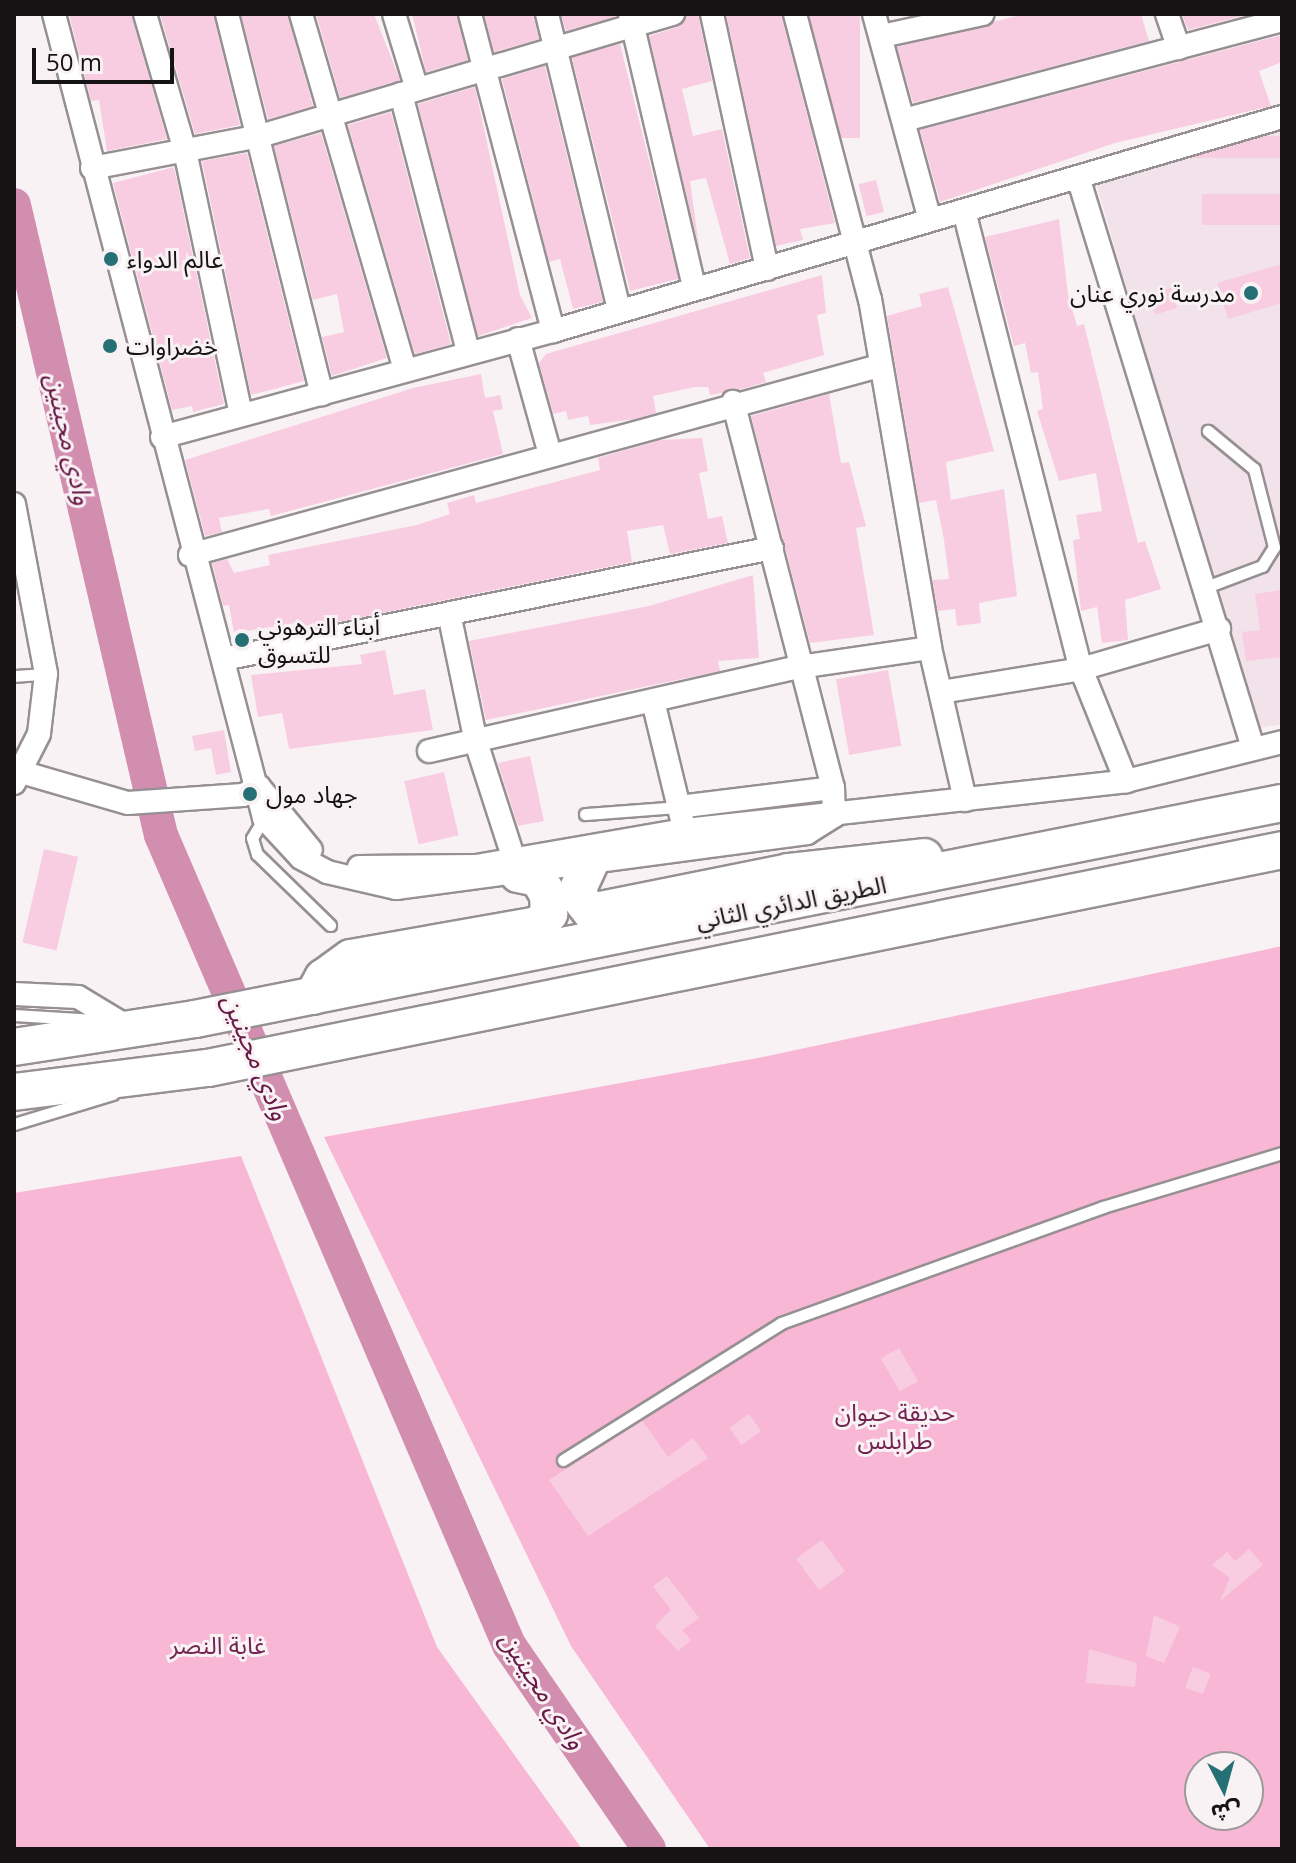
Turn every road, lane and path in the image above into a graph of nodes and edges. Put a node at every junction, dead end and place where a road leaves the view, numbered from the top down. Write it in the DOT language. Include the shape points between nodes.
graph roads {
  1 [pos="54,14"];
  2 [pos="145,14"];
  3 [pos="227,14"];
  4 [pos="301,14"];
  5 [pos="394,14"];
  6 [pos="470,14"];
  7 [pos="547,14"];
  8 [pos="673,14"];
  9 [pos="712,14"];
  10 [pos="795,14"];
  11 [pos="874,14"];
  12 [pos="983,14"];
  13 [pos="1167,14"];
  14 [pos="631,20"];
  15 [pos="1282,20"];
  16 [pos="882,36"];
  17 [pos="555,48"];
  18 [pos="1179,48"];
  19 [pos="484,70"];
  20 [pos="409,92"];
  21 [pos="330,114"];
  22 [pos="1282,117"];
  23 [pos="904,120"];
  24 [pos="260,136"];
  25 [pos="185,151"];
  26 [pos="92,168"];
  27 [pos="1078,177"];
  28 [pos="964,211"];
  29 [pos="930,220"];
  30 [pos="858,244"];
  31 [pos="767,269"];
  32 [pos="694,287"];
  33 [pos="619,310"];
  34 [pos="553,331"];
  35 [pos="518,339"];
  36 [pos="468,352"];
  37 [pos="879,366"];
  38 [pos="405,370"];
  39 [pos="322,394"];
  40 [pos="733,402"];
  41 [pos="241,415"];
  42 [pos="1208,431"];
  43 [pos="162,437"];
  44 [pos="549,451"];
  45 [pos="14,504"];
  46 [pos="772,548"];
  47 [pos="190,555"];
  48 [pos="1206,587"];
  49 [pos="450,618"];
  50 [pos="1219,629"];
  51 [pos="930,648"];
  52 [pos="224,659"];
  53 [pos="799,667"];
  54 [pos="1081,669"];
  55 [pos="46,674"];
  56 [pos="14,676"];
  57 [pos="941,692"];
  58 [pos="653,701"];
  59 [pos="476,742"];
  60 [pos="1282,742"];
  61 [pos="1253,748"];
  62 [pos="429,751"];
  63 [pos="18,778"];
  64 [pos="1126,781"];
  65 [pos="259,787"];
  66 [pos="833,788"];
  67 [pos="965,800"];
  68 [pos="1282,803"];
  69 [pos="678,807"];
  70 [pos="585,814"];
  71 [pos="834,816"];
  72 [pos="264,818"];
  73 [pos="685,830"];
  74 [pos="1282,850"];
  75 [pos="993,861"];
  76 [pos="516,865"];
  77 [pos="589,865"];
  78 [pos="330,925"];
  79 [pos="14,994"];
  80 [pos="306,998"];
  81 [pos="14,1015"];
  82 [pos="131,1029"];
  83 [pos="14,1047"];
  84 [pos="151,1076"];
  85 [pos="14,1092"];
  86 [pos="14,1124"];
  87 [pos="1282,1153"];
  88 [pos="563,1460"];
  1 -- 26 [label="street"];
  2 -- 25 [label="street"];
  3 -- 24 [label="street"];
  4 -- 21 [label="street"];
  5 -- 20 [label="street"];
  6 -- 19 [label="street"];
  7 -- 17 [label="street"];
  8 -- 14 [label="street"];
  9 -- 31 [label="street"];
  10 -- 30 [label="street"];
  11 -- 16 [label="street"];
  12 -- 16 [label="street"];
  13 -- 18 [label="street"];
  14 -- 17 [label="street"];
  14 -- 32 [label="street"];
  15 -- 18 [label="street"];
  16 -- 23 [label="street"];
  17 -- 19 [label="street"];
  17 -- 33 [label="street"];
  18 -- 23 [label="street"];
  19 -- 20 [label="street"];
  19 -- 34 [label="street"];
  20 -- 21 [label="street"];
  20 -- 36 [label="street"];
  21 -- 24 [label="street"];
  21 -- 38 [label="street"];
  22 -- 27 [label="street"];
  23 -- 29 [label="street"];
  24 -- 25 [label="street"];
  24 -- 39 [label="street"];
  25 -- 26 [label="street"];
  25 -- 41 [label="street"];
  26 -- 43 [label="street"];
  27 -- 28 [label="street"];
  27 -- 48 [label="street"];
  28 -- 29 [label="street"];
  28 -- 54 [label="street"];
  29 -- 30 [label="street"];
  30 -- 31 [label="street"];
  30 -- 37 [label="street"];
  31 -- 32 [label="street"];
  32 -- 33 [label="street"];
  33 -- 34 [label="street"];
  34 -- 35 [label="street"];
  35 -- 36 [label="street"];
  35 -- 44 [label="street"];
  36 -- 38 [label="street"];
  37 -- 40 [label="street"];
  37 -- 51 [label="street"];
  38 -- 39 [label="street"];
  39 -- 41 [label="street"];
  40 -- 44 [label="street"];
  40 -- 46 [label="street"];
  41 -- 43 [label="street"];
  42 -- 48 [label="lane" via="1254,469 1274,547 1262,566"];
  43 -- 47 [label="street"];
  44 -- 47 [label="street"];
  45 -- 55 [label="street"];
  46 -- 49 [label="street"];
  46 -- 53 [label="street"];
  47 -- 52 [label="street"];
  48 -- 50 [label="street"];
  49 -- 52 [label="street"];
  49 -- 59 [label="street"];
  50 -- 54 [label="street"];
  50 -- 61 [label="street"];
  51 -- 53 [label="street"];
  51 -- 57 [label="street"];
  52 -- 65 [label="street"];
  53 -- 58 [label="street"];
  53 -- 66 [label="street"];
  54 -- 57 [label="street"];
  54 -- 64 [label="street"];
  55 -- 56 [label="lane"];
  55 -- 63 [label="street" via="44,717"];
  57 -- 67 [label="street"];
  58 -- 59 [label="street"];
  58 -- 69 [label="street"];
  59 -- 62 [label="street"];
  59 -- 76 [label="street"];
  60 -- 61 [label="street"];
  61 -- 64 [label="street"];
  63 -- 65 [label="street" via="128,803"];
  64 -- 67 [label="street"];
  65 -- 72 [label="street"];
  65 -- 76 [label="street" via="312,851 342,864 416,871"];
  66 -- 69 [label="street"];
  66 -- 71 [label="street"];
  67 -- 71 [label="street"];
  68 -- 75 [label="highway, الطريق الدائري الثاني"];
  69 -- 70 [label="lane"];
  69 -- 73 [label="street"];
  71 -- 73 [label="street"];
  71 -- 77 [label="street" via="807,833"];
  72 -- 76 [label="street" via="301,858 382,885"];
  72 -- 78 [label="lane" via="252,838 257,854"];
  73 -- 76 [label="street"];
  74 -- 84 [label="highway, الطريق الدائري الثاني"];
  75 -- 77 [label="highway" via="863,861 591,912 576,893"];
  75 -- 80 [label="highway, الطريق الدائري الثاني"];
  76 -- 77 [label="street"];
  76 -- 80 [label="highway" via="538,878 548,895 549,914 538,925 351,958"];
  79 -- 82 [label="street" via="78,997"];
  80 -- 82 [label="highway, الطريق الدائري الثاني"];
  81 -- 82 [label="lane" via="75,1016"];
  82 -- 83 [label="highway"];
  84 -- 85 [label="highway"];
  84 -- 86 [label="lane" via="92,1103"];
  87 -- 88 [label="lane" via="1103,1207 781,1323"];
}
